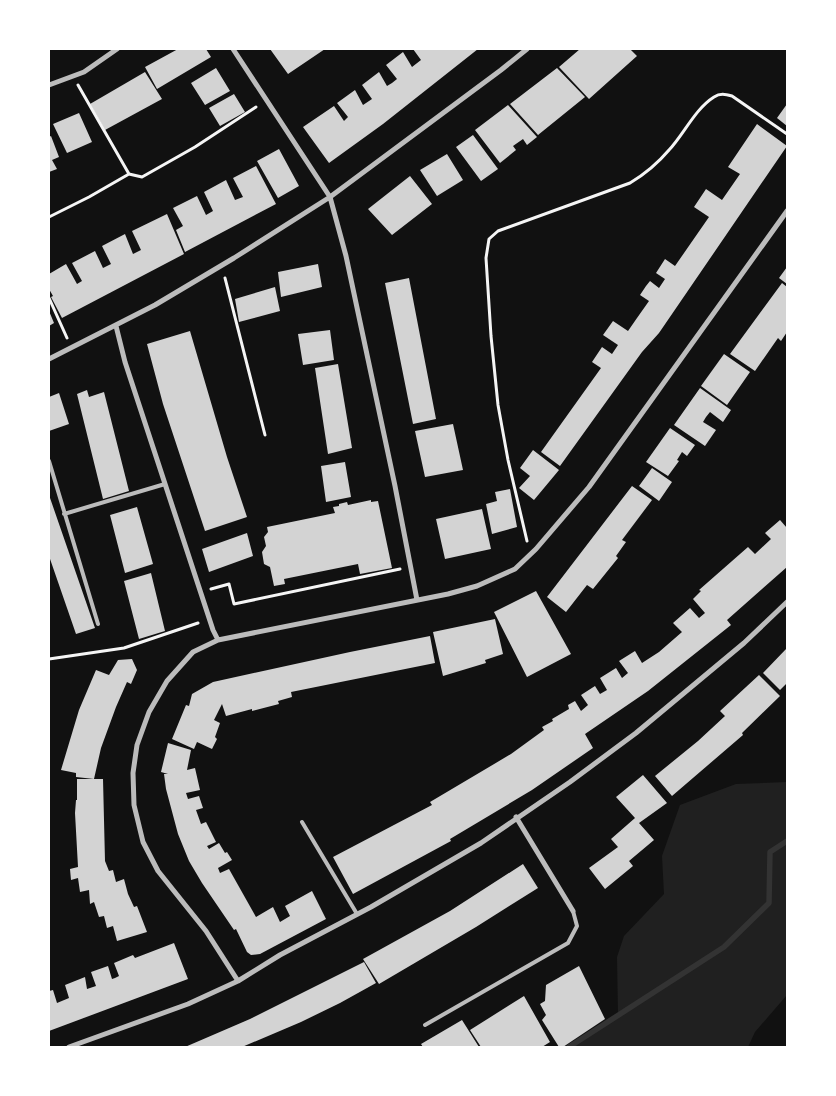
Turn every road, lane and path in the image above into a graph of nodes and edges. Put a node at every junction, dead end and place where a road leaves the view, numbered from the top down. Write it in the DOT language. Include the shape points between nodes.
graph roads {
  1 [pos="117,49"];
  2 [pos="233,49"];
  3 [pos="527,49"];
  4 [pos="49,85"];
  5 [pos="81,92"];
  6 [pos="250,111"];
  7 [pos="787,134"];
  8 [pos="129,174"];
  9 [pos="330,197"];
  10 [pos="787,211"];
  11 [pos="49,217"];
  12 [pos="226,284"];
  13 [pos="49,298"];
  14 [pos="116,326"];
  15 [pos="63,327"];
  16 [pos="49,359"];
  17 [pos="264,435"];
  18 [pos="49,461"];
  19 [pos="165,484"];
  20 [pos="64,514"];
  21 [pos="524,535"];
  22 [pos="393,571"];
  23 [pos="219,587"];
  24 [pos="417,600"];
  25 [pos="787,602"];
  26 [pos="98,624"];
  27 [pos="188,626"];
  28 [pos="218,640"];
  29 [pos="49,659"];
  30 [pos="516,817"];
  31 [pos="302,822"];
  32 [pos="573,911"];
  33 [pos="357,914"];
  34 [pos="238,981"];
  35 [pos="425,1025"];
  36 [pos="69,1047"];
  1 -- 4 [label="street" via="84,72"];
  2 -- 9 [label="street"];
  3 -- 9 [label="street"];
  5 -- 8 [label="path"];
  6 -- 8 [label="path" via="142,177"];
  7 -- 21 [label="path" via="732,96 715,96 669,150 641,176 498,230 489,239 486,258 498,405"];
  8 -- 11 [label="path"];
  9 -- 14 [label="street" via="234,258"];
  9 -- 24 [label="street" via="346,256"];
  10 -- 24 [label="street" via="589,487 536,549 515,569 477,586"];
  12 -- 17 [label="path"];
  13 -- 15 [label="path"];
  14 -- 16 [label="street"];
  14 -- 19 [label="street"];
  18 -- 20 [label="lane"];
  19 -- 20 [label="lane"];
  19 -- 28 [label="street"];
  20 -- 26 [label="lane"];
  22 -- 23 [label="path" via="234,604 229,584"];
  24 -- 28 [label="street"];
  25 -- 30 [label="street" via="744,643 636,733"];
  27 -- 29 [label="path" via="124,648"];
  28 -- 34 [label="street" via="193,652 167,681 149,712 133,772 134,805 142,842 158,871 206,931"];
  30 -- 32 [label="street"];
  30 -- 33 [label="street" via="481,843"];
  31 -- 33 [label="lane"];
  32 -- 35 [label="lane" via="577,926 568,943"];
  33 -- 34 [label="street"];
  34 -- 36 [label="street" via="188,1004"];
}
